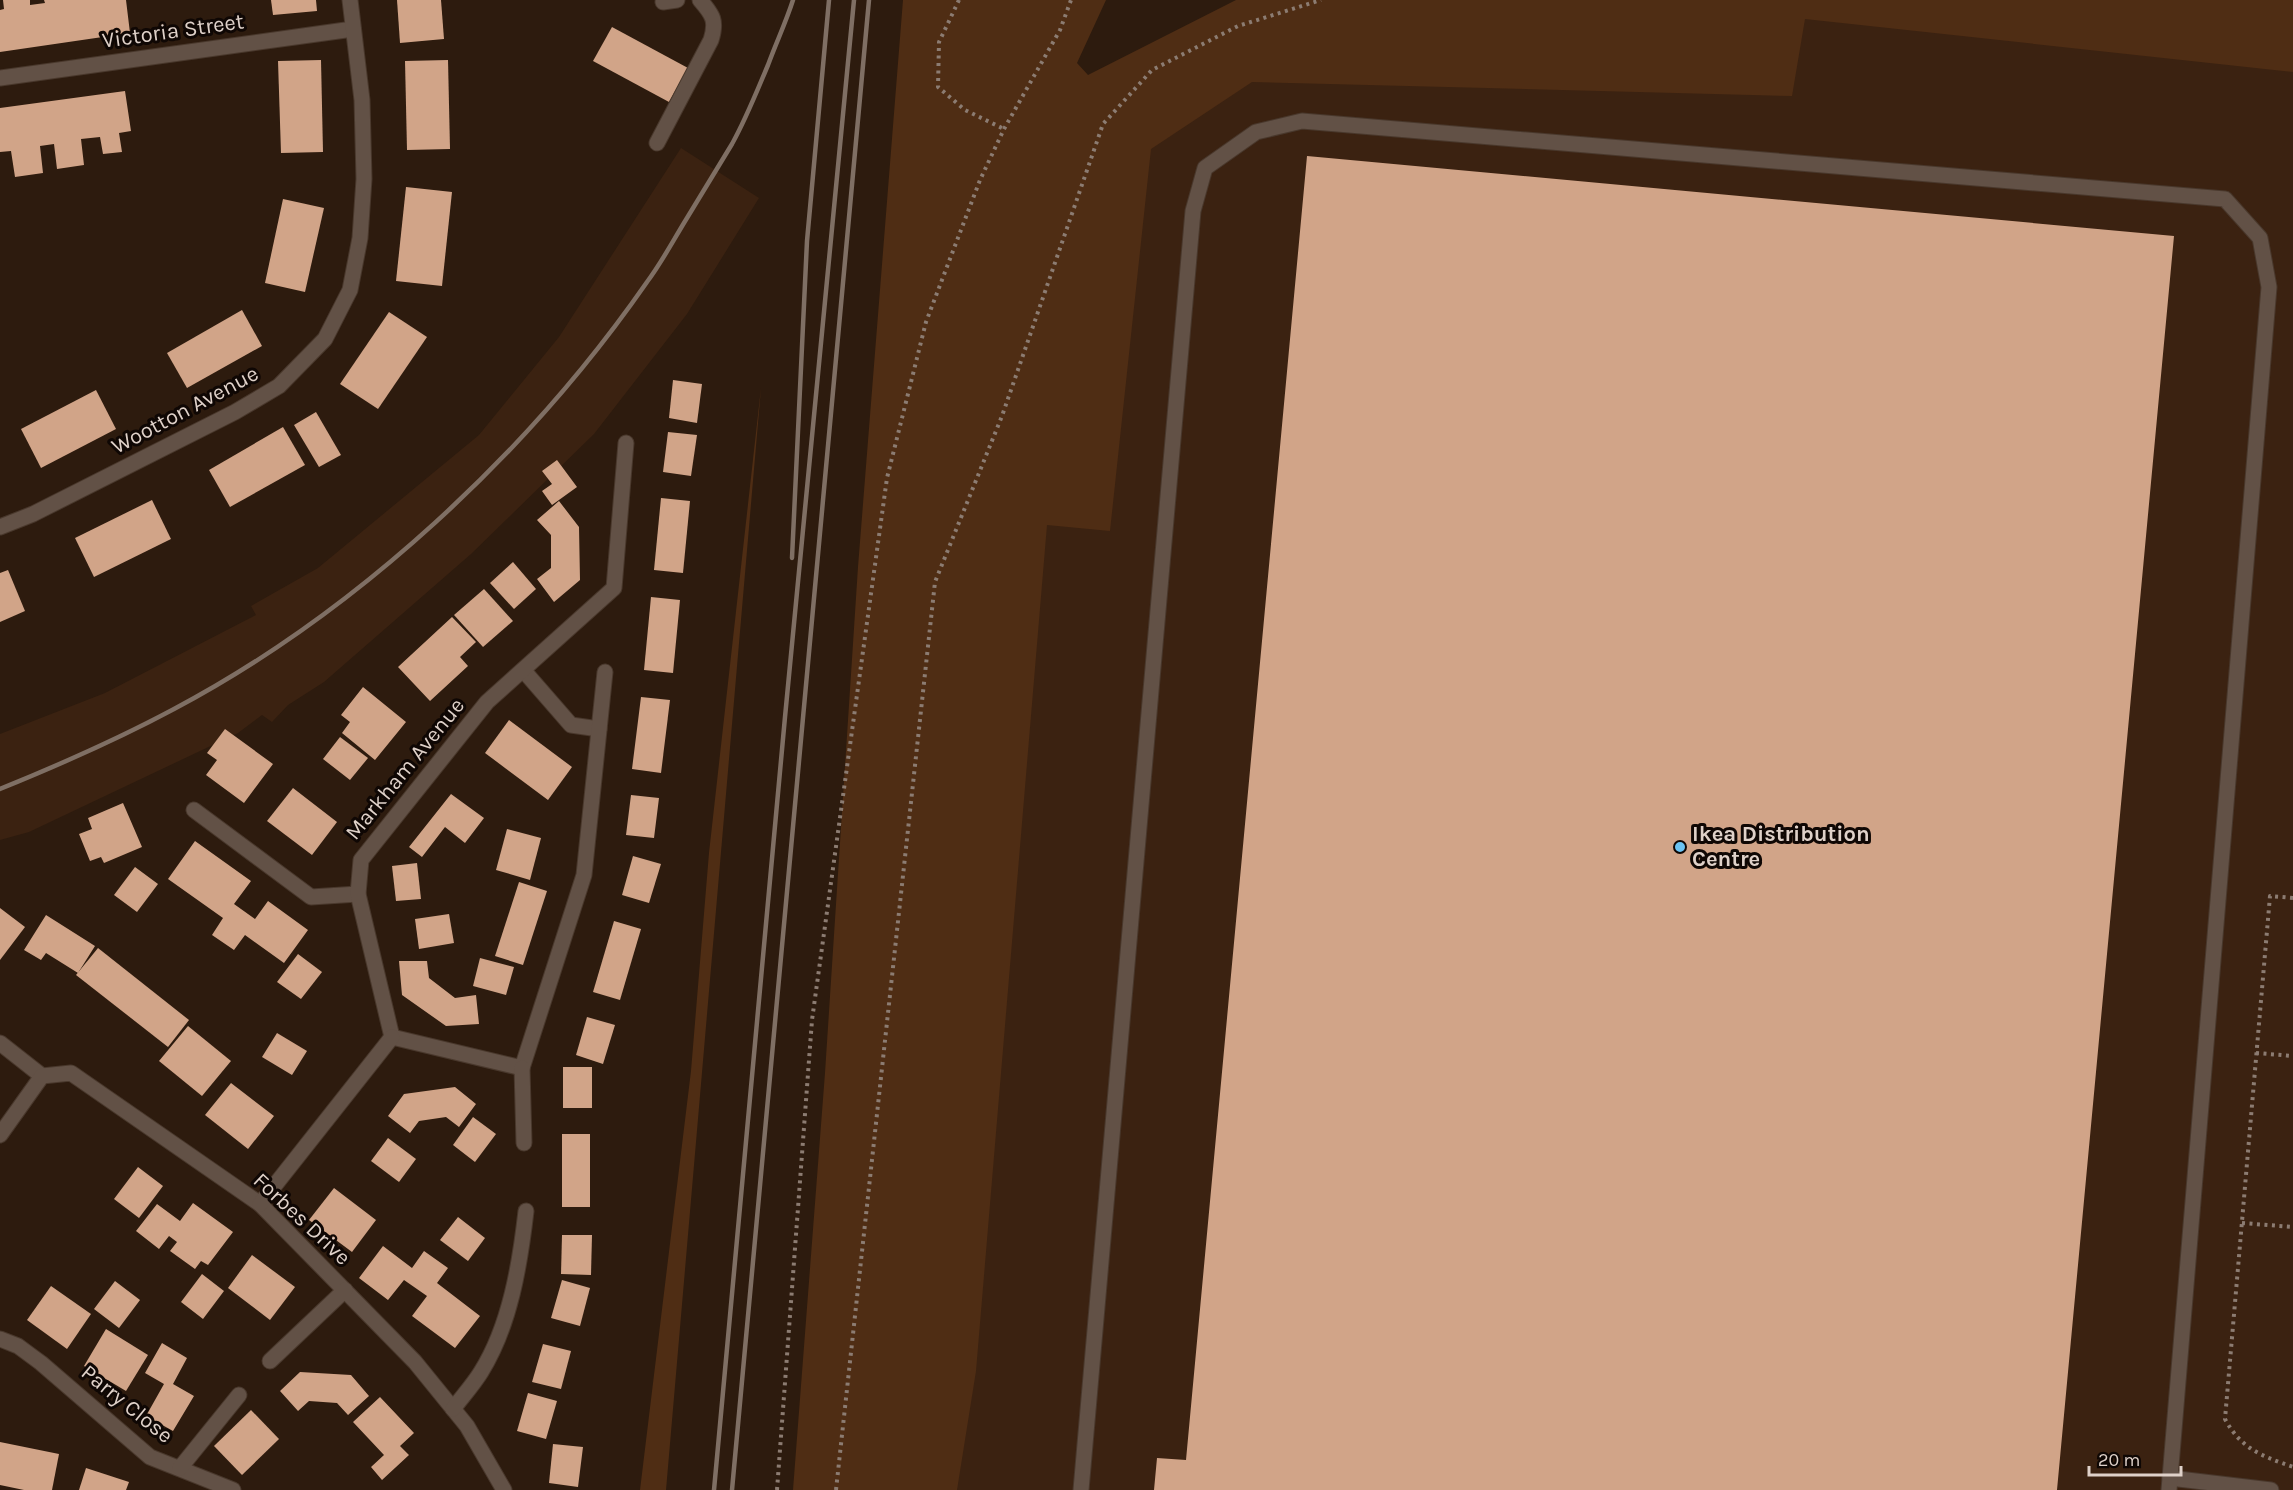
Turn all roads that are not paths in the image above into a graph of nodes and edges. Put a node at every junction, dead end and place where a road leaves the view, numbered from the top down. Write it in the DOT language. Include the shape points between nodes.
graph roads {
  1 [pos="350,0"];
  2 [pos="700,0"];
  3 [pos="353,29"];
  4 [pos="0,78"];
  5 [pos="657,143"];
  6 [pos="626,443"];
  7 [pos="0,527"];
  8 [pos="524,671"];
  9 [pos="605,672"];
  10 [pos="599,729"];
  11 [pos="194,810"];
  12 [pos="358,894"];
  13 [pos="392,1037"];
  14 [pos="0,1043"];
  15 [pos="522,1068"];
  16 [pos="42,1076"];
  17 [pos="0,1135"];
  18 [pos="524,1143"];
  19 [pos="260,1204"];
  20 [pos="526,1211"];
  21 [pos="345,1290"];
  22 [pos="0,1339"];
  23 [pos="270,1361"];
  24 [pos="239,1395"];
  25 [pos="453,1409"];
  26 [pos="180,1468"];
  27 [pos="2169,1484"];
  28 [pos="233,1490"];
  29 [pos="504,1490"];
  30 [pos="1081,1490"];
  31 [pos="2271,1490"];
  1 -- 3 [label="street, Wootton Avenue"];
  2 -- 5 [label="street" via="715,25 711,40"];
  3 -- 4 [label="street, Victoria Street"];
  3 -- 7 [label="street, Wootton Avenue" via="362,100 364,179 360,238 350,290 325,339 279,386 235,412"];
  6 -- 8 [label="street, Markham Avenue" via="614,588"];
  8 -- 10 [label="street" via="572,725"];
  8 -- 12 [label="street, Markham Avenue" via="487,702 361,860"];
  9 -- 10 [label="street"];
  10 -- 15 [label="street" via="584,875"];
  11 -- 12 [label="street" via="311,897"];
  12 -- 13 [label="street, Markham Avenue"];
  13 -- 15 [label="street"];
  13 -- 19 [label="street"];
  14 -- 16 [label="street"];
  15 -- 18 [label="street"];
  16 -- 17 [label="street"];
  16 -- 19 [label="street, Forbes Drive" via="71,1073"];
  19 -- 21 [label="street, Forbes Drive"];
  20 -- 25 [label="street" via="520,1263 501,1328 482,1371"];
  21 -- 23 [label="street"];
  21 -- 25 [label="street, Forbes Drive" via="415,1362"];
  22 -- 26 [label="street, Parry Close" via="18,1346 41,1363 150,1457"];
  24 -- 26 [label="street"];
  25 -- 29 [label="street, Forbes Drive"];
  26 -- 28 [label="street, Parry Close"];
  27 -- 30 [label="street" via="2269,287 2260,238 2225,199 1302,121 1257,132 1205,168 1193,211"];
  27 -- 31 [label="street"];
}
